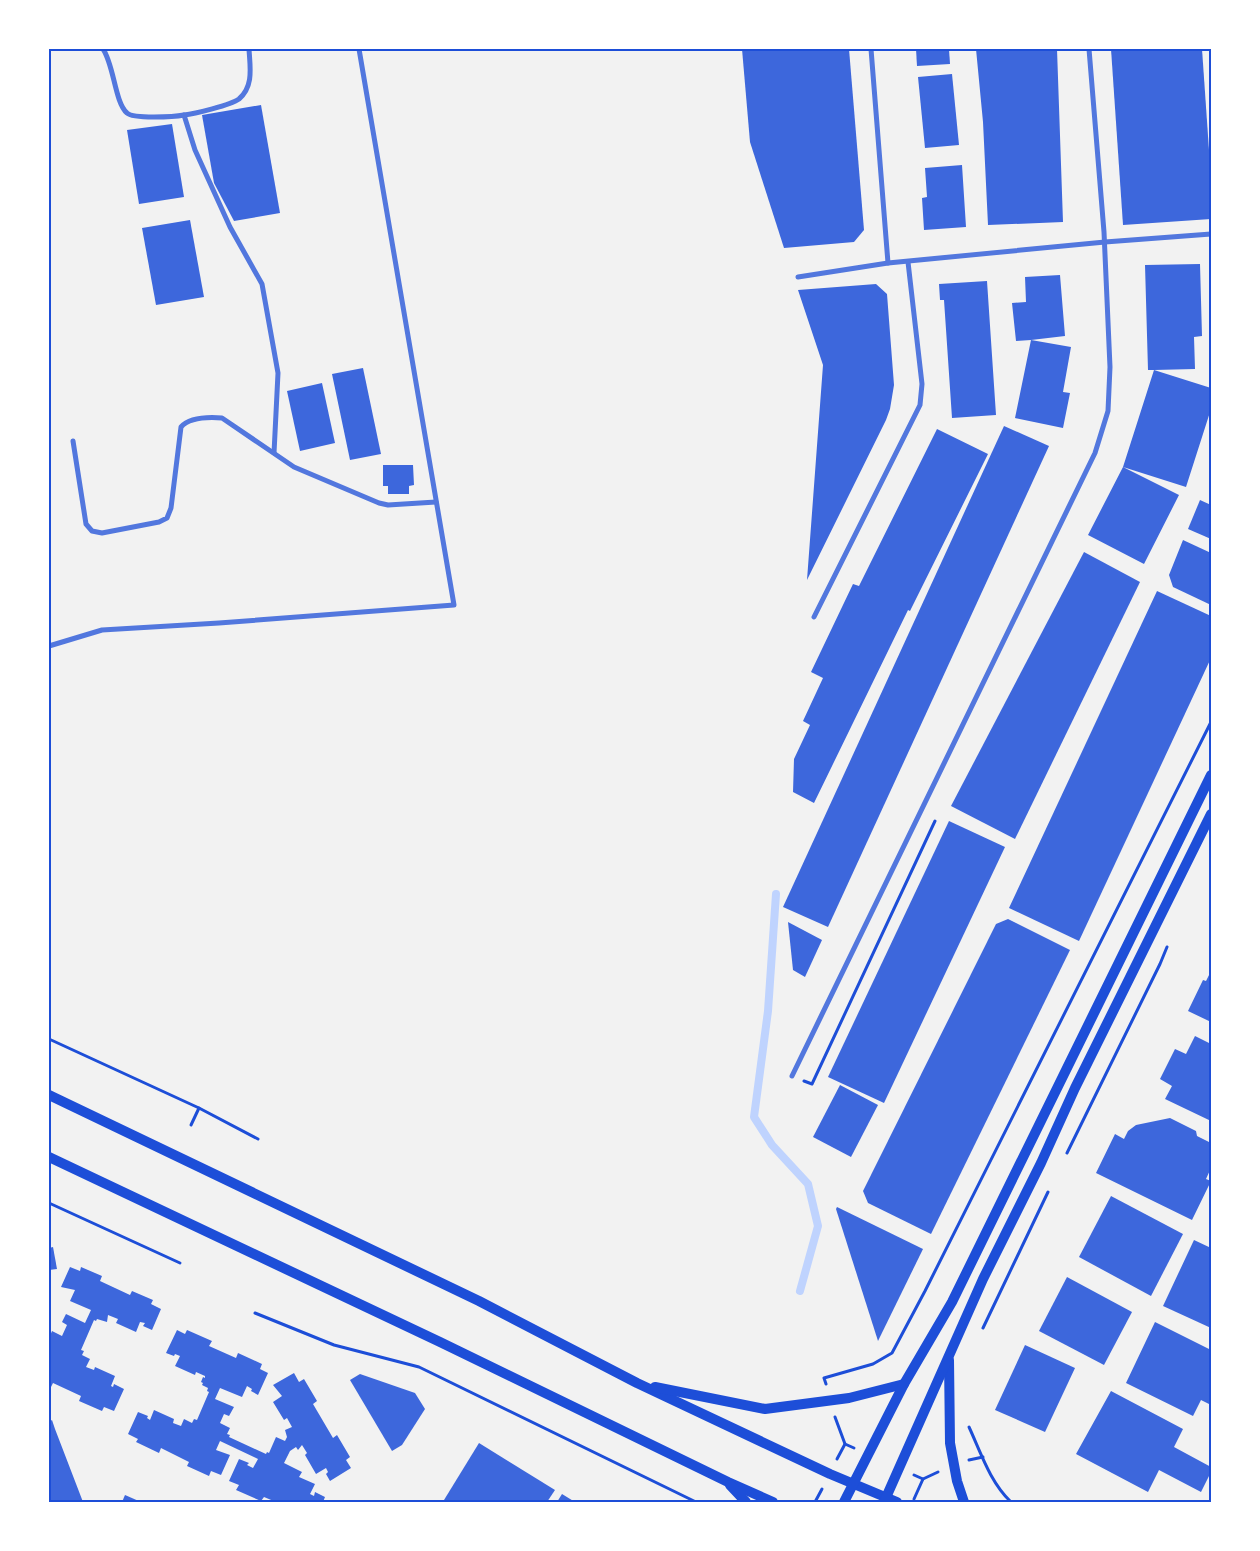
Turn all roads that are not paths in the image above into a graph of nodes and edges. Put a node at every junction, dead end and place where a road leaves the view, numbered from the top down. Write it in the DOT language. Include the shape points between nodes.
graph roads {
  1 [pos="103,49"];
  2 [pos="249,49"];
  3 [pos="359,49"];
  4 [pos="871,49"];
  5 [pos="1089,49"];
  6 [pos="184,116"];
  7 [pos="1211,234"];
  8 [pos="1105,242"];
  9 [pos="908,262"];
  10 [pos="888,263"];
  11 [pos="798,277"];
  12 [pos="73,441"];
  13 [pos="274,453"];
  14 [pos="436,502"];
  15 [pos="814,617"];
  16 [pos="49,646"];
  17 [pos="1211,775"];
  18 [pos="1211,814"];
  19 [pos="792,1076"];
  20 [pos="49,1095"];
  21 [pos="49,1157"];
  22 [pos="949,1357"];
  23 [pos="637,1383"];
  24 [pos="904,1384"];
  25 [pos="728,1482"];
  26 [pos="854,1484"];
  27 [pos="884,1500"];
  28 [pos="746,1502"];
  29 [pos="773,1502"];
  30 [pos="844,1502"];
  31 [pos="897,1502"];
  32 [pos="964,1502"];
  1 -- 6 [label="street" via="108,56 121,106 127,114 135,117"];
  2 -- 6 [label="street" via="251,80 238,100"];
  3 -- 14 [label="street"];
  4 -- 10 [label="street"];
  5 -- 8 [label="street"];
  6 -- 13 [label="street" via="195,150 230,226 262,284 278,373"];
  7 -- 8 [label="street"];
  8 -- 9 [label="street"];
  8 -- 19 [label="street" via="1110,367 1108,411 1095,453"];
  9 -- 10 [label="street"];
  9 -- 15 [label="street" via="922,384 920,405"];
  10 -- 11 [label="street"];
  12 -- 13 [label="street" via="86,524 92,531 102,533 167,518 181,427 186,422 222,418"];
  13 -- 14 [label="street" via="294,467 378,503"];
  14 -- 16 [label="street" via="454,605 102,630"];
  17 -- 24 [label="main road" via="952,1302"];
  18 -- 22 [label="main road" via="1075,1088"];
  20 -- 23 [label="main road" via="470,1297"];
  21 -- 25 [label="main road" via="448,1345"];
  22 -- 27 [label="main road"];
  22 -- 32 [label="main road" via="950,1443"];
  23 -- 24 [label="main road" via="765,1409 849,1398"];
  23 -- 26 [label="main road"];
  24 -- 26 [label="main road"];
  25 -- 28 [label="main road"];
  25 -- 29 [label="main road"];
  26 -- 27 [label="main road"];
  26 -- 30 [label="main road"];
  27 -- 31 [label="main road"];
}
